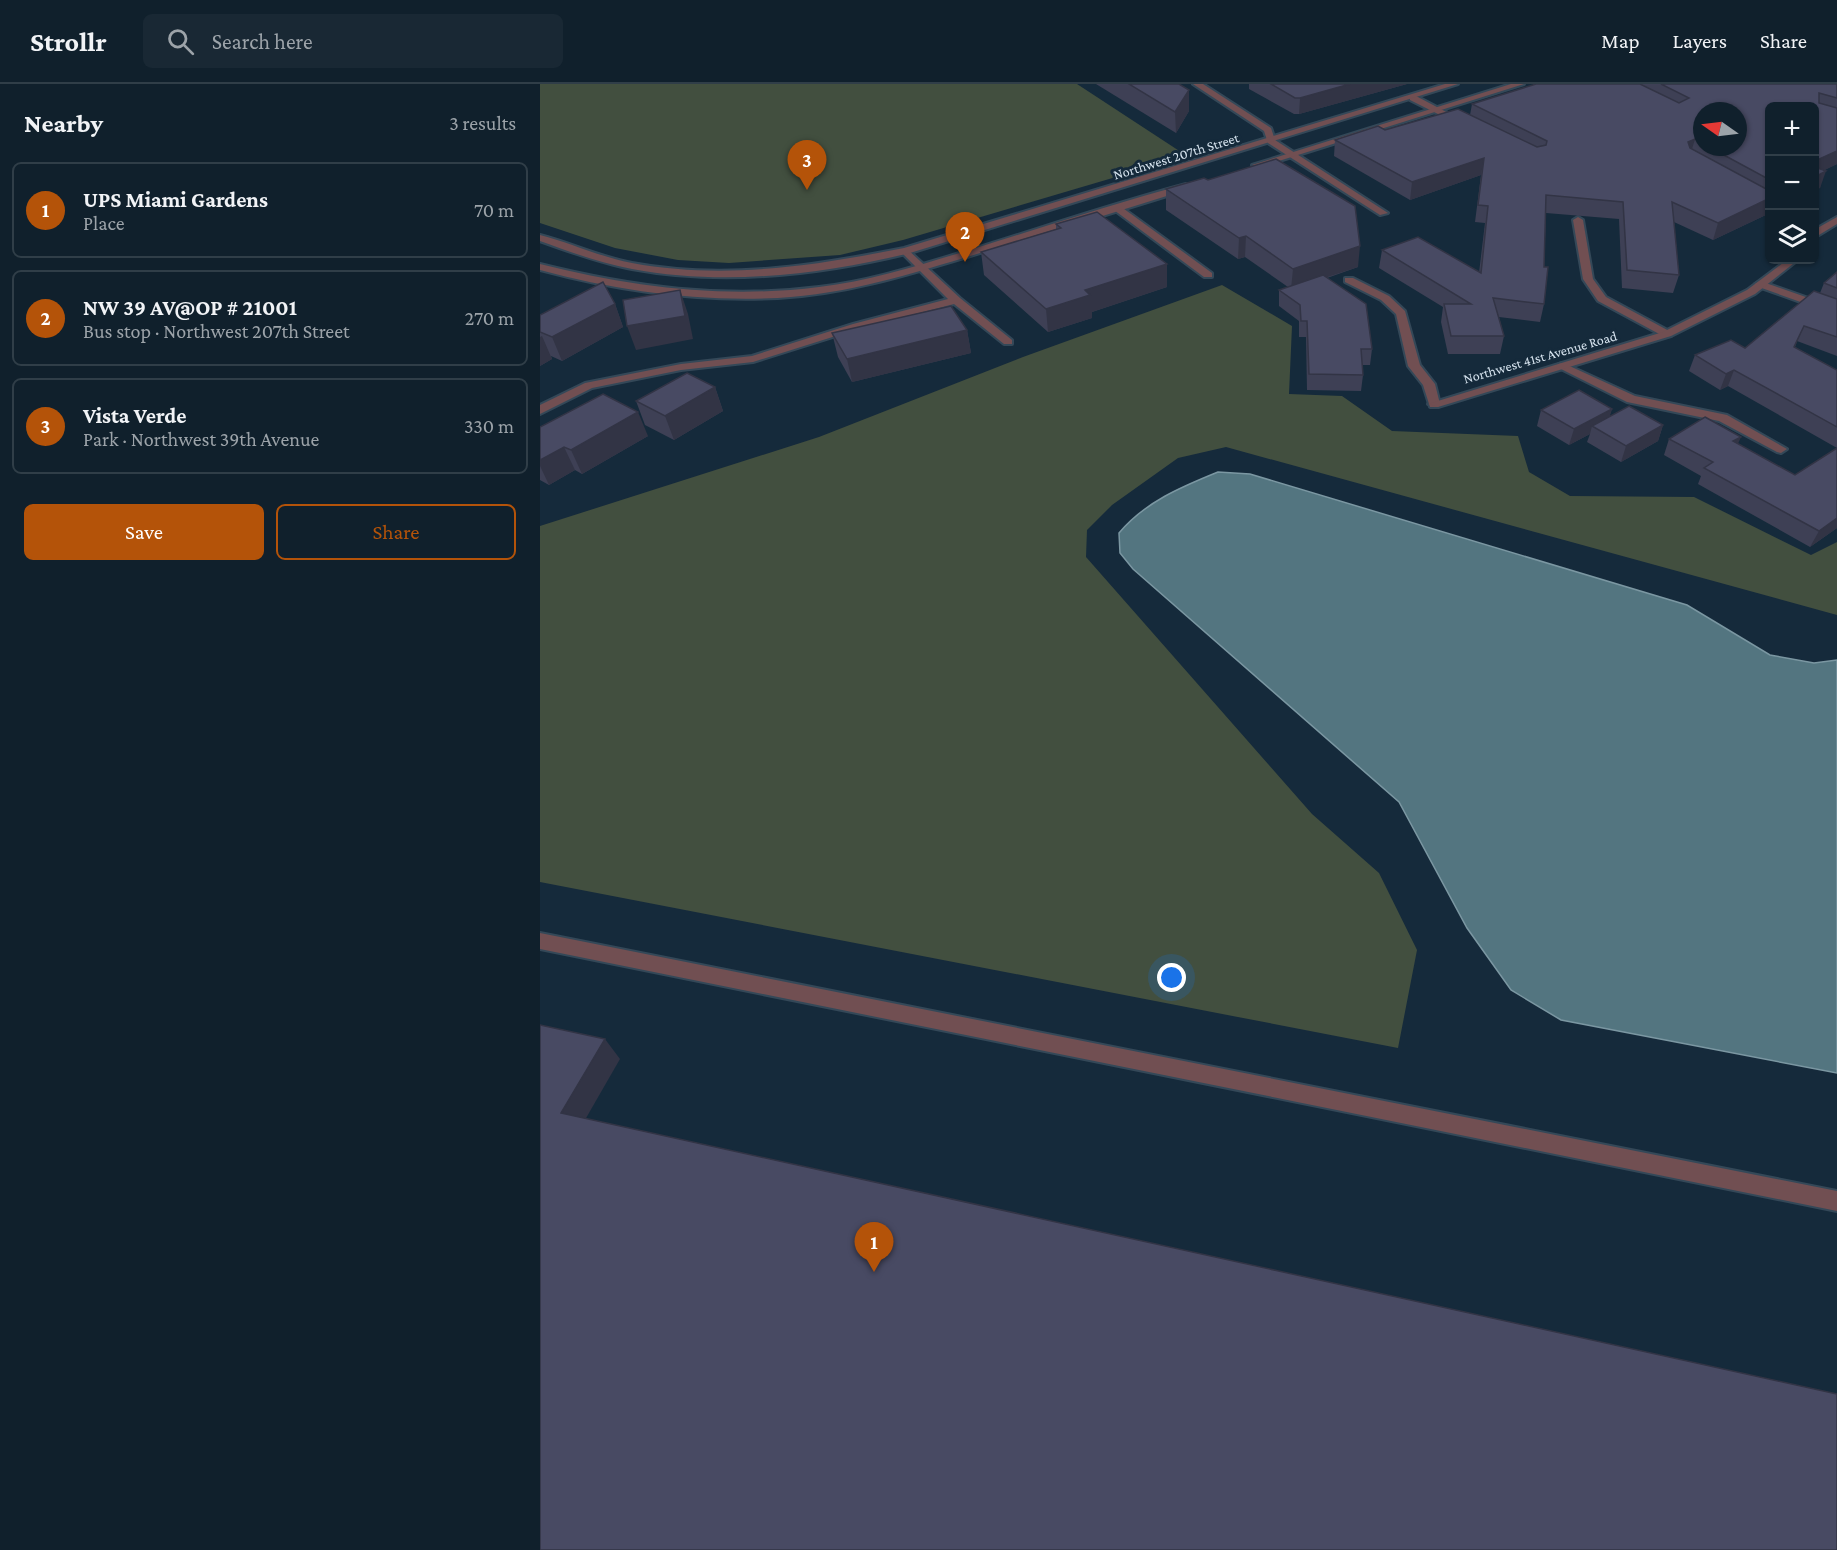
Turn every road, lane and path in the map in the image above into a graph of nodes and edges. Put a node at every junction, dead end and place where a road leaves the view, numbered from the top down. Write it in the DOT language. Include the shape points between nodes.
graph roads {
  1 [pos="1197,84"];
  2 [pos="1454,84"];
  3 [pos="1520,84"];
  4 [pos="1413,98"];
  5 [pos="1437,110"];
  6 [pos="1476,129"];
  7 [pos="1272,141"];
  8 [pos="1292,154"];
  9 [pos="1248,168"];
  10 [pos="1194,185"];
  11 [pos="1117,208"];
  12 [pos="1383,213"];
  13 [pos="1578,220"];
  14 [pos="1837,220"];
  15 [pos="1819,231"];
  16 [pos="540,238"];
  17 [pos="906,251"];
  18 [pos="1788,264"];
  19 [pos="540,267"];
  20 [pos="922,267"];
  21 [pos="1208,275"];
  22 [pos="1349,280"];
  23 [pos="1760,284"];
  24 [pos="956,300"];
  25 [pos="1837,312"];
  26 [pos="1667,334"];
  27 [pos="1008,342"];
  28 [pos="1563,366"];
  29 [pos="540,410"];
  30 [pos="1781,449"];
  31 [pos="540,941"];
  32 [pos="1837,1201"];
  1 -- 7 [label="street" via="1268,130"];
  2 -- 4 [label="street, Northwest 207th Street"];
  3 -- 5 [label="street"];
  4 -- 5 [label="street"];
  4 -- 7 [label="street, Northwest 207th Street"];
  5 -- 6 [label="street"];
  5 -- 8 [label="street"];
  7 -- 8 [label="street"];
  7 -- 17 [label="street, Northwest 207th Street"];
  8 -- 9 [label="street"];
  8 -- 12 [label="street"];
  10 -- 11 [label="street"];
  11 -- 20 [label="street"];
  11 -- 21 [label="street"];
  13 -- 26 [label="street" via="1588,279 1602,299"];
  14 -- 15 [label="street"];
  16 -- 17 [label="street, Northwest 207th Street" via="633,267 690,273 793,271"];
  17 -- 20 [label="street"];
  18 -- 23 [label="street, Northwest 41st Avenue Road"];
  19 -- 20 [label="street" via="619,286 743,296 859,284"];
  20 -- 24 [label="street"];
  22 -- 28 [label="street, Northwest 41st Avenue Road" via="1385,298 1401,313 1414,366 1429,384 1434,404"];
  23 -- 25 [label="street"];
  23 -- 26 [label="street, Northwest 41st Avenue Road"];
  24 -- 27 [label="street"];
  24 -- 29 [label="street" via="753,359 681,367 589,385"];
  26 -- 28 [label="street, Northwest 41st Avenue Road"];
  28 -- 30 [label="street" via="1631,399 1723,418"];
  31 -- 32 [label="street"];
}
